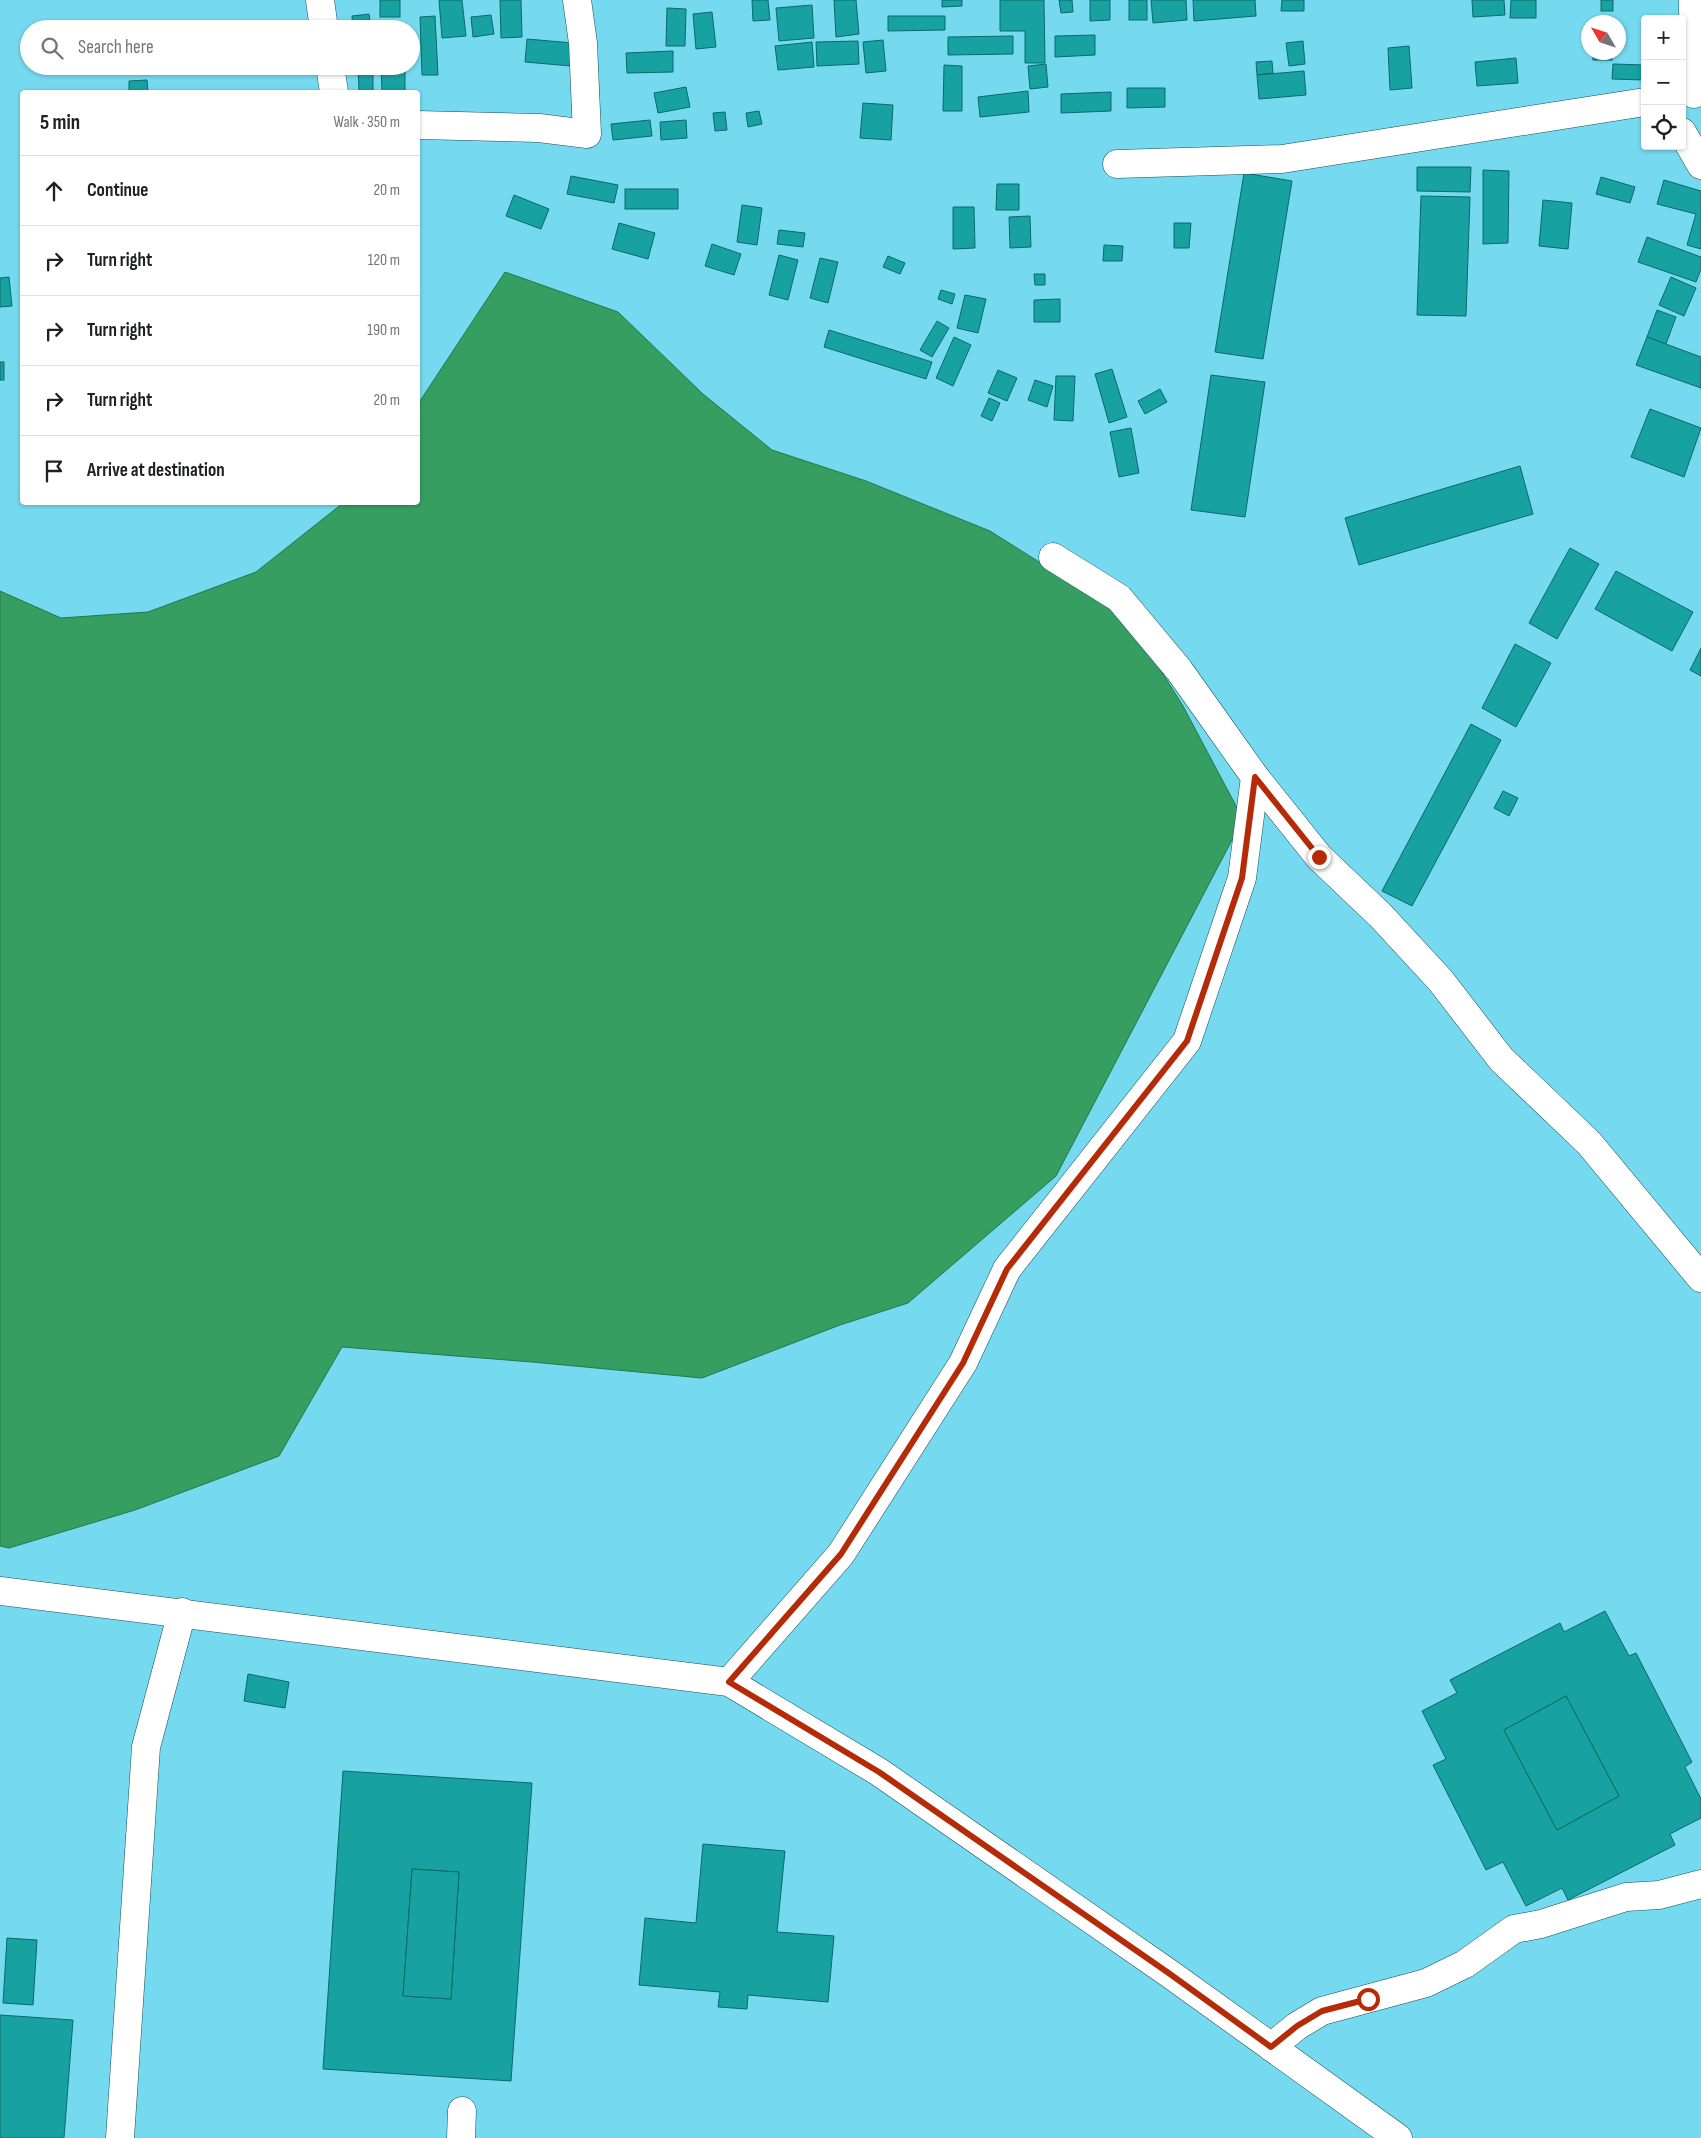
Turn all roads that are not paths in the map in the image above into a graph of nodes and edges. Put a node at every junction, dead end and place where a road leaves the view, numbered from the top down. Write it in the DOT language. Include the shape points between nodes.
graph roads {
  1 [pos="320,0"];
  2 [pos="577,0"];
  3 [pos="1693,0"];
  4 [pos="323,20"];
  5 [pos="331,75"];
  6 [pos="334,90"];
  7 [pos="1692,95"];
  8 [pos="1641,103"];
  9 [pos="420,125"];
  10 [pos="1686,139"];
  11 [pos="1117,164"];
  12 [pos="1701,165"];
  13 [pos="1053,557"];
  14 [pos="1255,777"];
  15 [pos="1701,1278"];
  16 [pos="0,1591"];
  17 [pos="182,1612"];
  18 [pos="729,1682"];
  19 [pos="1701,1884"];
  20 [pos="1271,2047"];
  21 [pos="462,2111"];
  22 [pos="120,2138"];
  23 [pos="461,2138"];
  24 [pos="1398,2138"];
  1 -- 4 [label="street"];
  2 -- 9 [label="street" via="583,43 587,134 540,128"];
  3 -- 7 [label="street"];
  5 -- 6 [label="street"];
  8 -- 11 [label="street" via="1282,159"];
  10 -- 12 [label="street"];
  13 -- 14 [label="street" via="1119,598 1179,670"];
  14 -- 15 [label="street" via="1319,857 1381,916 1441,981 1501,1059 1589,1143"];
  14 -- 18 [label="street" via="1242,878 1187,1041 1007,1269 963,1363 841,1554"];
  16 -- 17 [label="street"];
  17 -- 18 [label="street"];
  17 -- 22 [label="street" via="146,1747"];
  18 -- 20 [label="street" via="879,1772"];
  19 -- 20 [label="street" via="1659,1895 1626,1897 1541,1924 1514,1929 1457,1968 1426,1983 1322,2011"];
  20 -- 24 [label="street"];
  21 -- 23 [label="street"];
}
